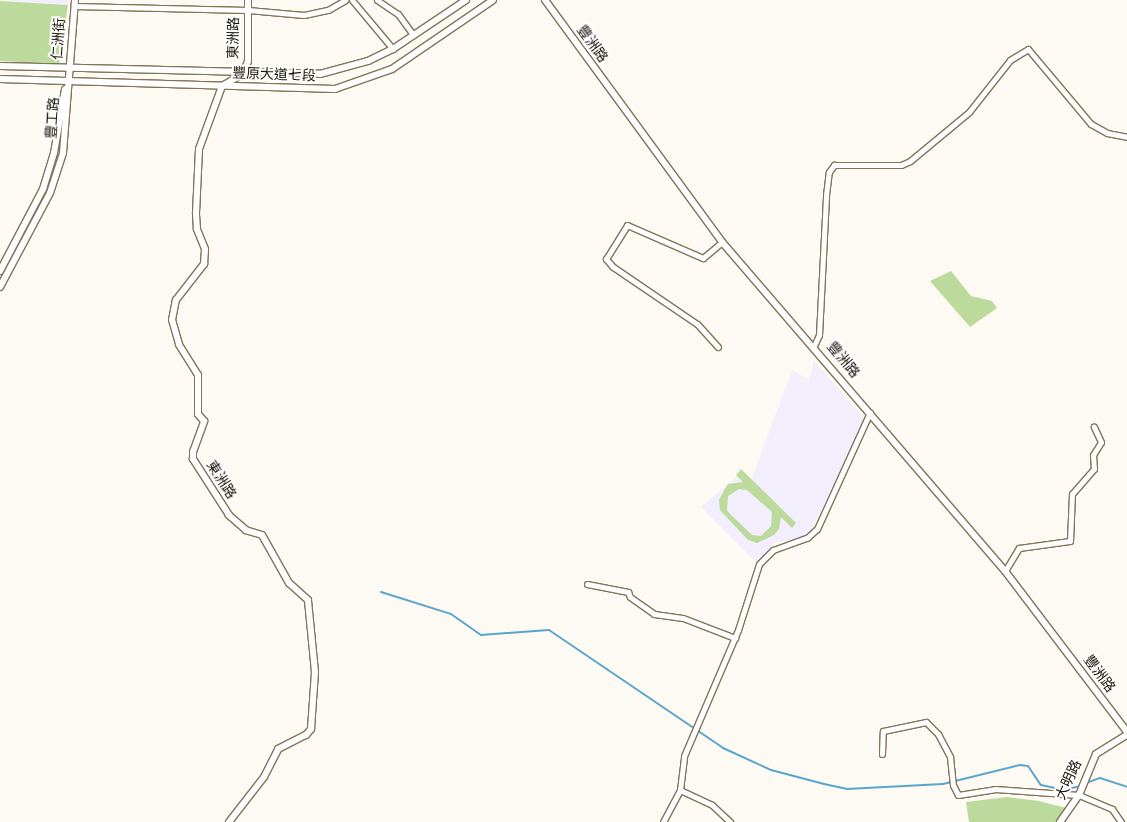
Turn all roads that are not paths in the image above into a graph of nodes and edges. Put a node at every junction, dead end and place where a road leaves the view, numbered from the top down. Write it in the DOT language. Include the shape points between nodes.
graph roads {
  1 [pos="248,0"];
  2 [pos="345,0"];
  3 [pos="352,0"];
  4 [pos="378,0"];
  5 [pos="466,0"];
  6 [pos="493,0"];
  7 [pos="545,0"];
  8 [pos="74,3"];
  9 [pos="248,10"];
  10 [pos="413,35"];
  11 [pos="393,49"];
  12 [pos="0,66"];
  13 [pos="70,68"];
  14 [pos="243,74"];
  15 [pos="0,79"];
  16 [pos="68,80"];
  17 [pos="222,86"];
  18 [pos="1127,137"];
  19 [pos="722,242"];
  20 [pos="0,271"];
  21 [pos="0,287"];
  22 [pos="814,346"];
  23 [pos="718,347"];
  24 [pos="870,412"];
  25 [pos="1094,427"];
  26 [pos="1005,571"];
  27 [pos="587,584"];
  28 [pos="734,638"];
  29 [pos="1127,734"];
  30 [pos="882,754"];
  31 [pos="680,790"];
  32 [pos="1079,795"];
  33 [pos="229,822"];
  34 [pos="663,822"];
  35 [pos="730,822"];
  36 [pos="1060,822"];
  37 [pos="1121,822"];
  1 -- 9 [label="street, 東洲路"];
  2 -- 9 [label="street" via="328,10 304,14"];
  3 -- 11 [label="street"];
  4 -- 10 [label="street" via="398,14"];
  5 -- 10 [label="street, 豐原大道七段"];
  6 -- 17 [label="street, 豐原大道七段" via="424,50 375,77 335,89"];
  7 -- 19 [label="street, 豐洲路"];
  8 -- 9 [label="street"];
  8 -- 13 [label="street, 仁洲街"];
  9 -- 14 [label="street, 東洲路" via="248,61"];
  10 -- 11 [label="street, 豐原大道七段"];
  11 -- 14 [label="street, 豐原大道七段" via="368,62 320,74"];
  12 -- 13 [label="street, 豐原大道七段"];
  13 -- 14 [label="street, 豐原大道七段"];
  13 -- 16 [label="street, 仁洲街"];
  14 -- 17 [label="street, 東洲路"];
  15 -- 16 [label="street, 豐原大道七段"];
  16 -- 17 [label="street, 豐原大道七段"];
  16 -- 20 [label="street, 豐工路" via="61,102 54,153 43,190"];
  16 -- 21 [label="street, 豐工路" via="67,116 58,172"];
  17 -- 33 [label="street, 東洲路" via="198,153 197,229 205,259 198,275 176,300 172,314 176,338 198,375 198,414 204,422 192,457 229,515 246,530 262,535 288,583 308,600 315,672 311,728 306,735 288,741 278,749 264,777"];
  18 -- 22 [label="street" via="1107,133 1091,124 1028,49 1010,60 969,112 910,161 901,164 834,165 829,172 826,195 819,334"];
  19 -- 22 [label="street, 豐洲路"];
  19 -- 23 [label="street" via="703,258 626,225 606,259 697,324"];
  22 -- 24 [label="street, 豐洲路"];
  24 -- 26 [label="street, 豐洲路"];
  24 -- 28 [label="street" via="816,529 808,537 773,550 762,560"];
  25 -- 26 [label="street" via="1101,442 1093,455 1094,469 1072,494 1070,541 1019,548"];
  26 -- 29 [label="street, 豐洲路"];
  27 -- 28 [label="street" via="628,592 630,597 654,614 683,618"];
  28 -- 31 [label="street" via="684,756"];
  29 -- 32 [label="street, 大明路" via="1096,754"];
  30 -- 32 [label="street" via="883,731 926,722 938,734 950,757 958,795 995,790"];
  31 -- 34 [label="street"];
  31 -- 35 [label="street" via="712,805"];
  32 -- 36 [label="street, 大明路"];
  32 -- 37 [label="street" via="1112,809"];
}
